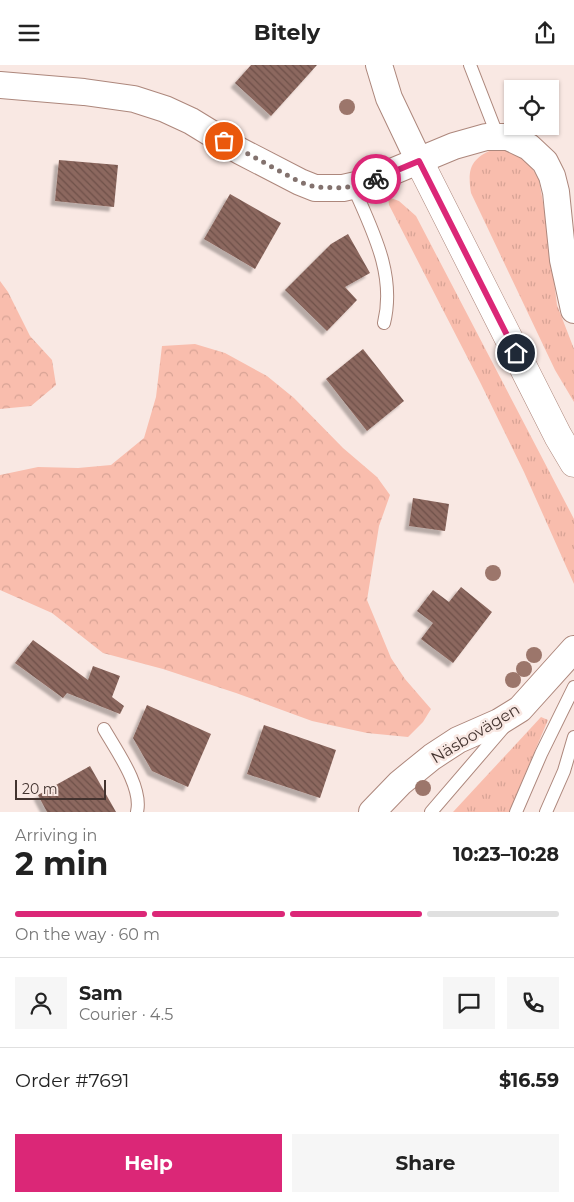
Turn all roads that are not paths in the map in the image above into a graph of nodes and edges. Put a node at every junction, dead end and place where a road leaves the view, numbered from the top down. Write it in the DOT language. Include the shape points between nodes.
graph roads {
  1 [pos="379,65"];
  2 [pos="470,65"];
  3 [pos="0,85"];
  4 [pos="498,137"];
  5 [pos="419,161"];
  6 [pos="353,186"];
  7 [pos="574,310"];
  8 [pos="384,323"];
  9 [pos="574,463"];
  10 [pos="569,659"];
  11 [pos="574,687"];
  12 [pos="520,709"];
  13 [pos="104,729"];
  14 [pos="574,737"];
  15 [pos="137,812"];
  16 [pos="372,812"];
  17 [pos="431,812"];
  18 [pos="516,812"];
  19 [pos="546,812"];
  1 -- 5 [label="street" via="389,98"];
  2 -- 4 [label="lane"];
  3 -- 6 [label="street" via="134,99 191,121 300,182 315,187"];
  4 -- 5 [label="street" via="454,146"];
  4 -- 7 [label="street" via="508,137 529,147 545,161 552,176"];
  5 -- 6 [label="street"];
  5 -- 9 [label="street"];
  6 -- 8 [label="lane" via="376,239 385,270 388,293"];
  10 -- 12 [label="street, Näsbovägen"];
  11 -- 18 [label="lane"];
  12 -- 16 [label="street, Näsbovägen" via="432,757"];
  12 -- 17 [label="lane"];
  13 -- 15 [label="lane" via="137,793"];
  14 -- 19 [label="lane" via="564,771"];
}
